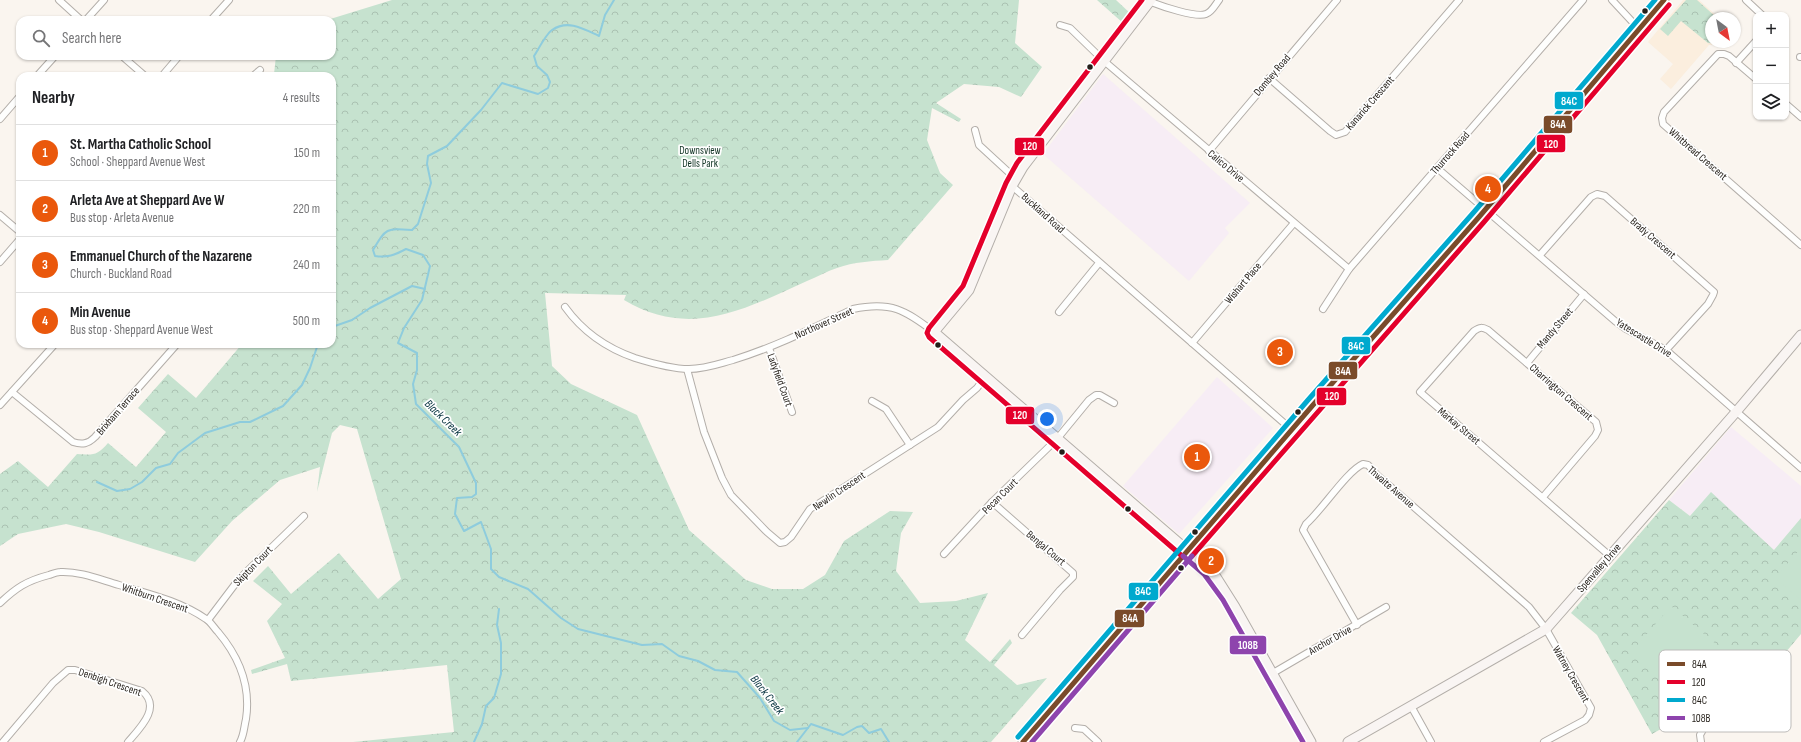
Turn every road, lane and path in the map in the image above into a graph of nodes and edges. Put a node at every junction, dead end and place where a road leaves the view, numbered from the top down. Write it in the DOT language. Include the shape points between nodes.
graph roads {
  1 [pos="59,0"];
  2 [pos="104,0"];
  3 [pos="229,0"];
  4 [pos="1219,0"];
  5 [pos="1337,0"];
  6 [pos="1459,0"];
  7 [pos="1583,0"];
  8 [pos="1612,0"];
  9 [pos="1664,0"];
  10 [pos="1746,0"];
  11 [pos="1151,1"];
  12 [pos="1759,12"];
  13 [pos="77,16"];
  14 [pos="90,16"];
  15 [pos="215,16"];
  16 [pos="1060,24"];
  17 [pos="1639,29"];
  18 [pos="1753,45"];
  19 [pos="52,60"];
  20 [pos="127,60"];
  21 [pos="176,60"];
  22 [pos="1104,61"];
  23 [pos="1736,62"];
  24 [pos="260,70"];
  25 [pos="41,72"];
  26 [pos="140,72"];
  27 [pos="165,72"];
  28 [pos="258,72"];
  29 [pos="1753,76"];
  30 [pos="1269,78"];
  31 [pos="16,101"];
  32 [pos="1789,107"];
  33 [pos="1801,117"];
  34 [pos="0,119"];
  35 [pos="975,130"];
  36 [pos="1209,151"];
  37 [pos="1437,168"];
  38 [pos="1014,182"];
  39 [pos="1485,210"];
  40 [pos="0,215"];
  41 [pos="1294,223"];
  42 [pos="16,229"];
  43 [pos="16,244"];
  44 [pos="1801,245"];
  45 [pos="1540,255"];
  46 [pos="0,262"];
  47 [pos="1099,263"];
  48 [pos="1349,269"];
  49 [pos="1584,294"];
  50 [pos="565,307"];
  51 [pos="1323,310"];
  52 [pos="1058,312"];
  53 [pos="934,332"];
  54 [pos="1800,339"];
  55 [pos="1192,343"];
  56 [pos="51,348"];
  57 [pos="174,348"];
  58 [pos="769,348"];
  59 [pos="1666,350"];
  60 [pos="1526,363"];
  61 [pos="687,369"];
  62 [pos="985,377"];
  63 [pos="12,392"];
  64 [pos="872,401"];
  65 [pos="1114,403"];
  66 [pos="0,405"];
  67 [pos="792,412"];
  68 [pos="1736,412"];
  69 [pos="1292,430"];
  70 [pos="1058,439"];
  71 [pos="910,445"];
  72 [pos="1801,468"];
  73 [pos="1543,497"];
  74 [pos="992,502"];
  75 [pos="304,516"];
  76 [pos="1187,551"];
  77 [pos="944,554"];
  78 [pos="1610,556"];
  79 [pos="0,603"];
  80 [pos="1386,607"];
  81 [pos="208,620"];
  82 [pos="1357,625"];
  83 [pos="1546,629"];
  84 [pos="1022,635"];
  85 [pos="1273,673"];
  86 [pos="1411,706"];
  87 [pos="1075,728"];
  88 [pos="1701,732"];
  89 [pos="3,742"];
  90 [pos="128,742"];
  91 [pos="240,742"];
  92 [pos="1023,742"];
  93 [pos="1098,742"];
  94 [pos="1311,742"];
  95 [pos="1348,742"];
  96 [pos="1431,742"];
  97 [pos="1544,742"];
  98 [pos="1701,742"];
  1 -- 13 [label="street"];
  2 -- 14 [label="street"];
  3 -- 15 [label="street"];
  4 -- 11 [label="street" via="1210,12 1201,15 1160,6"];
  5 -- 30 [label="street, Dombey Road"];
  6 -- 30 [label="street, Kanarick Crescent" via="1341,135 1330,131"];
  7 -- 37 [label="street, Thurrock Road"];
  8 -- 17 [label="street"];
  9 -- 17 [label="street"];
  10 -- 12 [label="street"];
  11 -- 22 [label="street"];
  16 -- 22 [label="street, Calico Drive" via="1070,28"];
  17 -- 39 [label="street"];
  18 -- 23 [label="street"];
  19 -- 25 [label="street"];
  20 -- 26 [label="street"];
  21 -- 27 [label="street"];
  22 -- 36 [label="street, Calico Drive"];
  22 -- 38 [label="street"];
  23 -- 29 [label="street, Whitbread Crescent"];
  23 -- 44 [label="street, Whitbread Crescent" via="1724,54 1712,58 1664,112 1663,124"];
  24 -- 28 [label="street"];
  30 -- 36 [label="street, Dombey Road"];
  31 -- 34 [label="street"];
  32 -- 33 [label="street"];
  35 -- 38 [label="street, Buckland Road" via="980,145"];
  36 -- 41 [label="street, Calico Drive"];
  37 -- 39 [label="street, Yatescastle Drive"];
  37 -- 48 [label="street, Thurrock Road"];
  38 -- 47 [label="street, Buckland Road"];
  38 -- 53 [label="street" via="969,290"];
  39 -- 45 [label="street, Yatescastle Drive"];
  39 -- 69 [label="street"];
  40 -- 42 [label="street"];
  41 -- 48 [label="street, Calico Drive"];
  41 -- 55 [label="street, Wishart Place"];
  43 -- 46 [label="street"];
  45 -- 49 [label="street, Yatescastle Drive"];
  45 -- 59 [label="street, Brady Crescent" via="1591,197 1597,194 1605,196 1714,292 1708,304"];
  47 -- 52 [label="street"];
  47 -- 55 [label="street, Buckland Road"];
  48 -- 51 [label="street, Thurrock Road"];
  49 -- 59 [label="street, Yatescastle Drive" via="1626,329"];
  49 -- 60 [label="street, Mandy Street"];
  50 -- 61 [label="street, Northover Street" via="579,325 618,352"];
  53 -- 58 [label="street, Northover Street" via="904,311 893,307 870,306 853,309"];
  53 -- 62 [label="street, Northover Street"];
  54 -- 68 [label="street, Spenvalley Drive"];
  55 -- 69 [label="street, Buckland Road"];
  56 -- 63 [label="street"];
  57 -- 63 [label="street, Brixham Terrace" via="95,437 84,444 73,442"];
  58 -- 61 [label="street, Northover Street" via="716,366"];
  58 -- 67 [label="street, Ladyfield Court"];
  59 -- 68 [label="street, Yatescastle Drive"];
  60 -- 73 [label="street, Charrington Crescent" via="1596,422 1598,430 1590,443"];
  60 -- 73 [label="street, Markay Street" via="1482,327 1474,331 1420,392"];
  61 -- 71 [label="street, Newlin Crescent" via="704,432 722,478 731,494 780,542 785,542 791,537 810,509"];
  62 -- 70 [label="street, Northover Street"];
  62 -- 71 [label="street, Newlin Crescent" via="938,427"];
  63 -- 66 [label="street"];
  64 -- 71 [label="street" via="886,409"];
  65 -- 70 [label="street, Pecan Court" via="1100,395 1091,398"];
  68 -- 72 [label="street, Yatescastle Drive"];
  68 -- 78 [label="street, Spenvalley Drive"];
  69 -- 76 [label="street"];
  70 -- 74 [label="street, Pecan Court"];
  70 -- 76 [label="street, Northover Street"];
  73 -- 78 [label="street, Markay Street"];
  74 -- 77 [label="street, Pecan Court"];
  74 -- 84 [label="street, Bengal Court" via="1073,573 1074,577"];
  75 -- 81 [label="street, Skipton Court" via="239,579"];
  76 -- 85 [label="street, Northover Street" via="1216,577"];
  76 -- 92 [label="street"];
  78 -- 83 [label="street, Spenvalley Drive"];
  79 -- 81 [label="street, Whitburn Crescent" via="30,580 64,572 178,603"];
  80 -- 82 [label="street, Anchor Drive"];
  81 -- 91 [label="street, Whitburn Crescent" via="232,652 245,683 248,695 247,708"];
  82 -- 83 [label="street, Thwaite Avenue" via="1303,530 1363,464 1368,465 1524,602"];
  82 -- 85 [label="street, Anchor Drive"];
  83 -- 86 [label="street, Spenvalley Drive"];
  83 -- 97 [label="street, Watney Crescent" via="1591,708 1585,720"];
  85 -- 94 [label="street, Northover Street"];
  86 -- 95 [label="street, Spenvalley Drive"];
  86 -- 96 [label="street"];
  87 -- 93 [label="street" via="1084,729"];
  88 -- 98 [label="street"];
  89 -- 90 [label="street, Denbigh Crescent" via="53,682 68,670 142,691 148,697 148,717"];
}
